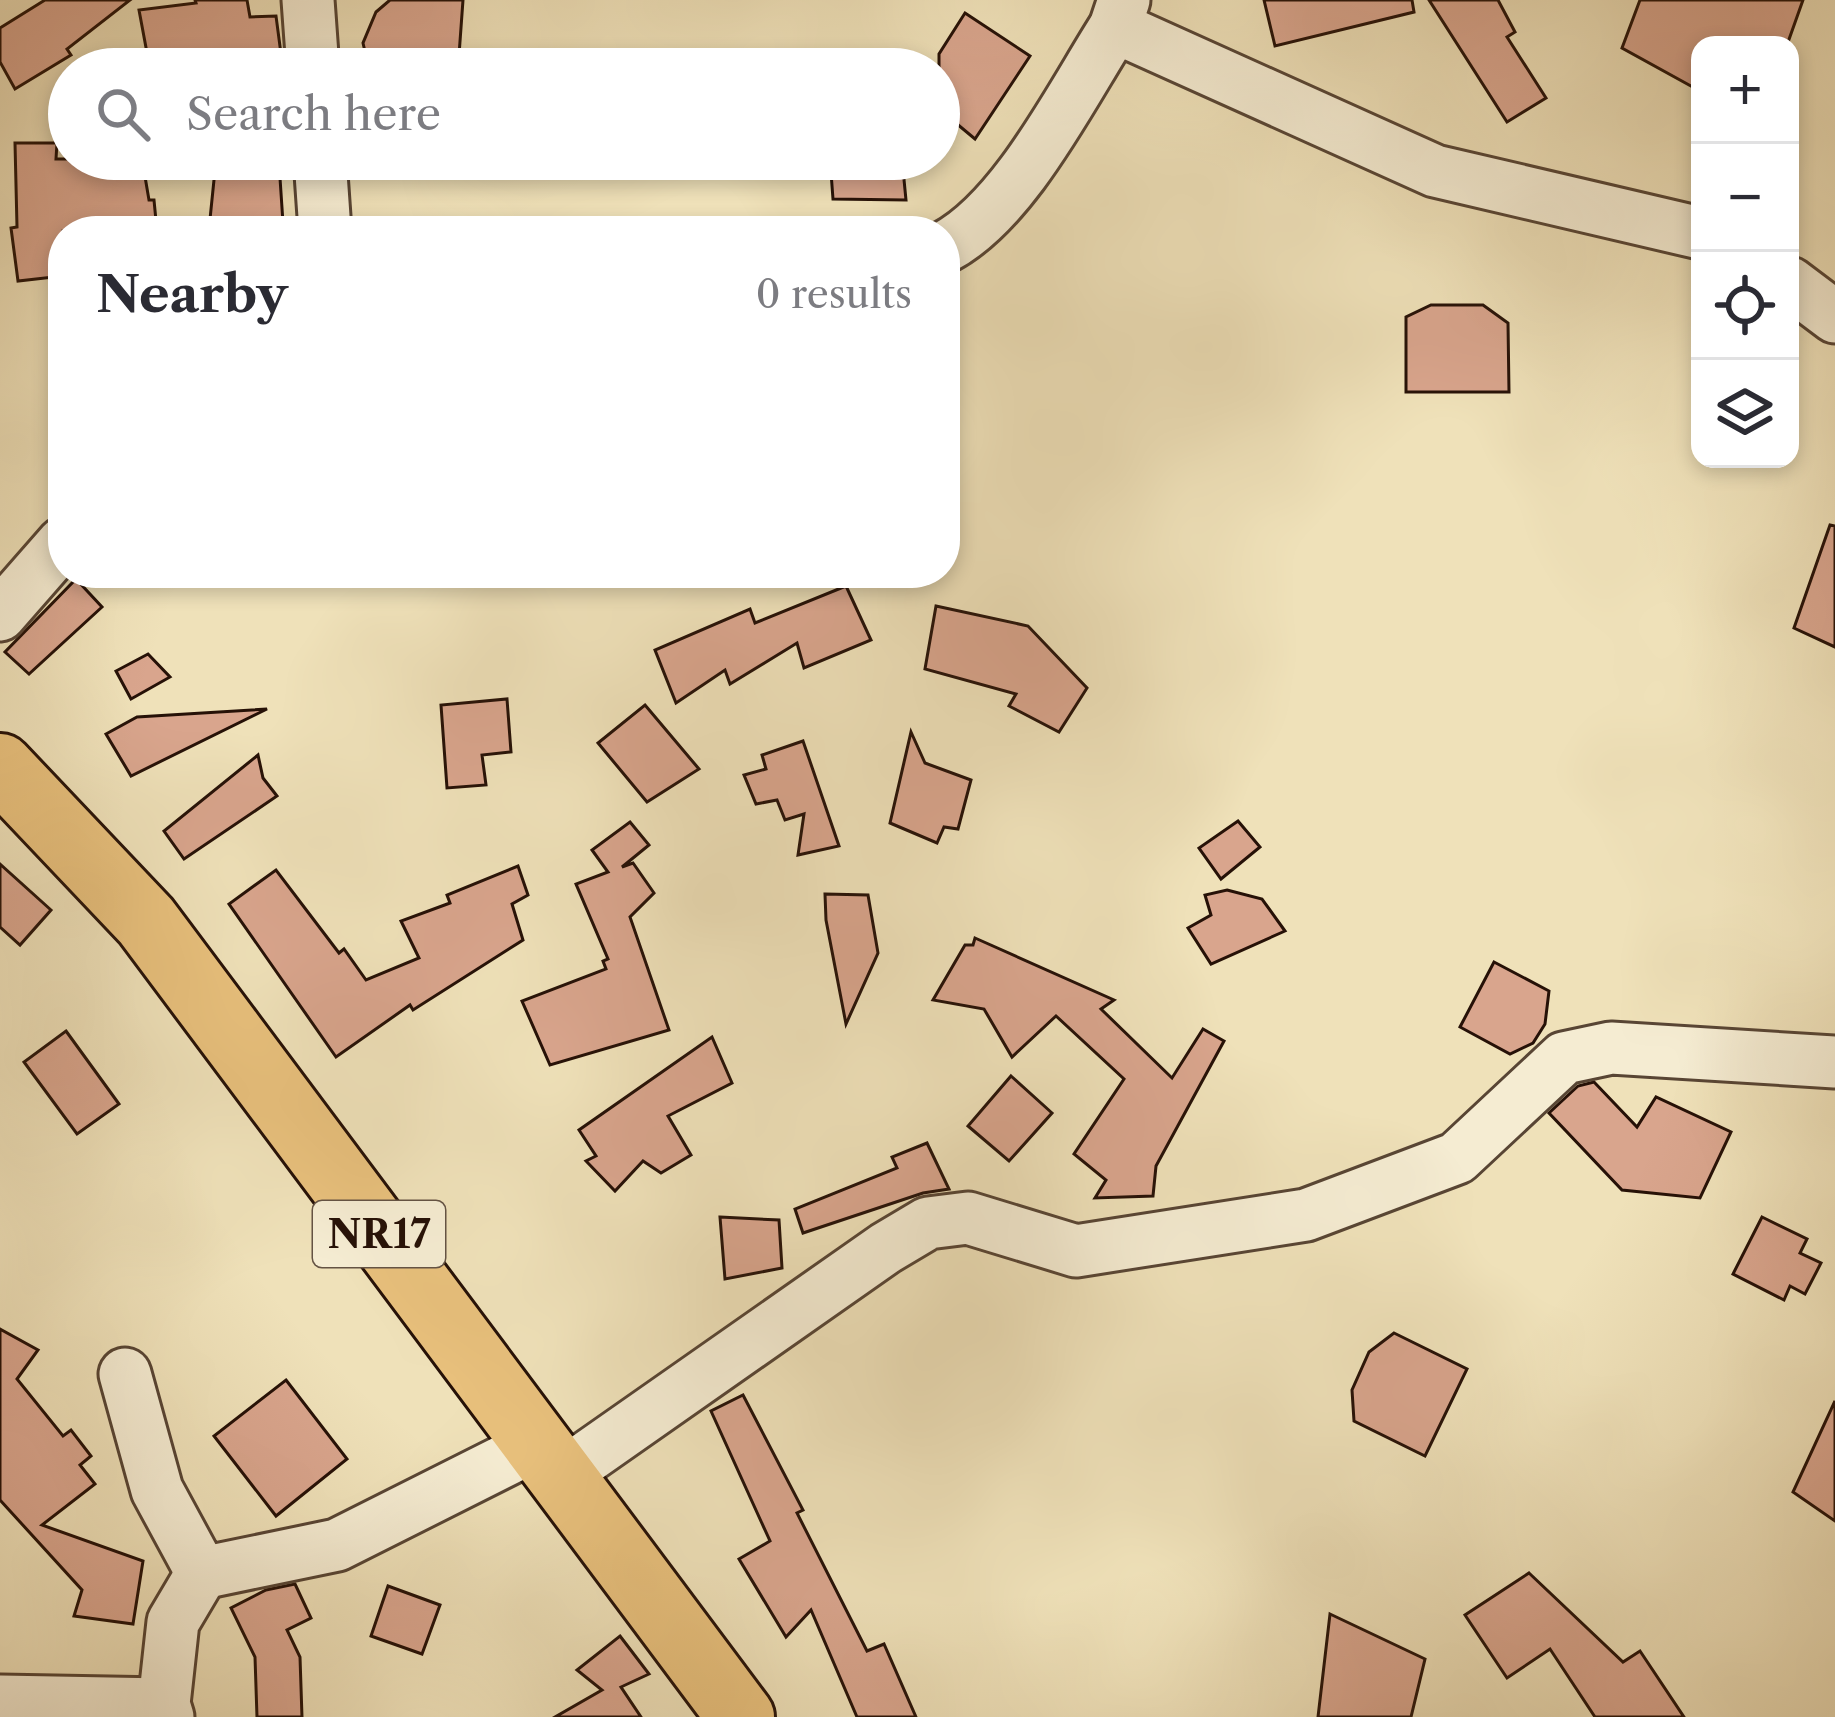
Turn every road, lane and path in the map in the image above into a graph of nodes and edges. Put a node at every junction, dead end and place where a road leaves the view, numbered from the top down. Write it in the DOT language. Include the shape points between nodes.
graph roads {
  1 [pos="308,0"];
  2 [pos="1119,14"];
  3 [pos="311,48"];
  4 [pos="321,180"];
  5 [pos="324,216"];
  6 [pos="1691,230"];
  7 [pos="960,239"];
  8 [pos="1799,290"];
  9 [pos="1835,317"];
  10 [pos="48,560"];
  11 [pos="0,615"];
  12 [pos="0,767"];
  13 [pos="1835,1062"];
  14 [pos="124,1374"];
  15 [pos="547,1461"];
  16 [pos="202,1573"];
  17 [pos="0,1701"];
  18 [pos="166,1711"];
  19 [pos="741,1717"];
  1 -- 3 [label="street"];
  2 -- 6 [label="street" via="1435,172"];
  2 -- 7 [label="street" via="1009,192"];
  4 -- 5 [label="street"];
  8 -- 9 [label="street"];
  10 -- 11 [label="street"];
  12 -- 15 [label="main road, NR17" via="146,921"];
  13 -- 15 [label="street" via="1611,1048 1564,1058 1456,1158 1306,1216 1076,1251 968,1219 928,1223"];
  14 -- 16 [label="street" via="157,1490"];
  15 -- 16 [label="street" via="338,1545"];
  15 -- 19 [label="main road, NR17"];
  16 -- 18 [label="street" via="173,1622"];
  17 -- 18 [label="street"];
}
